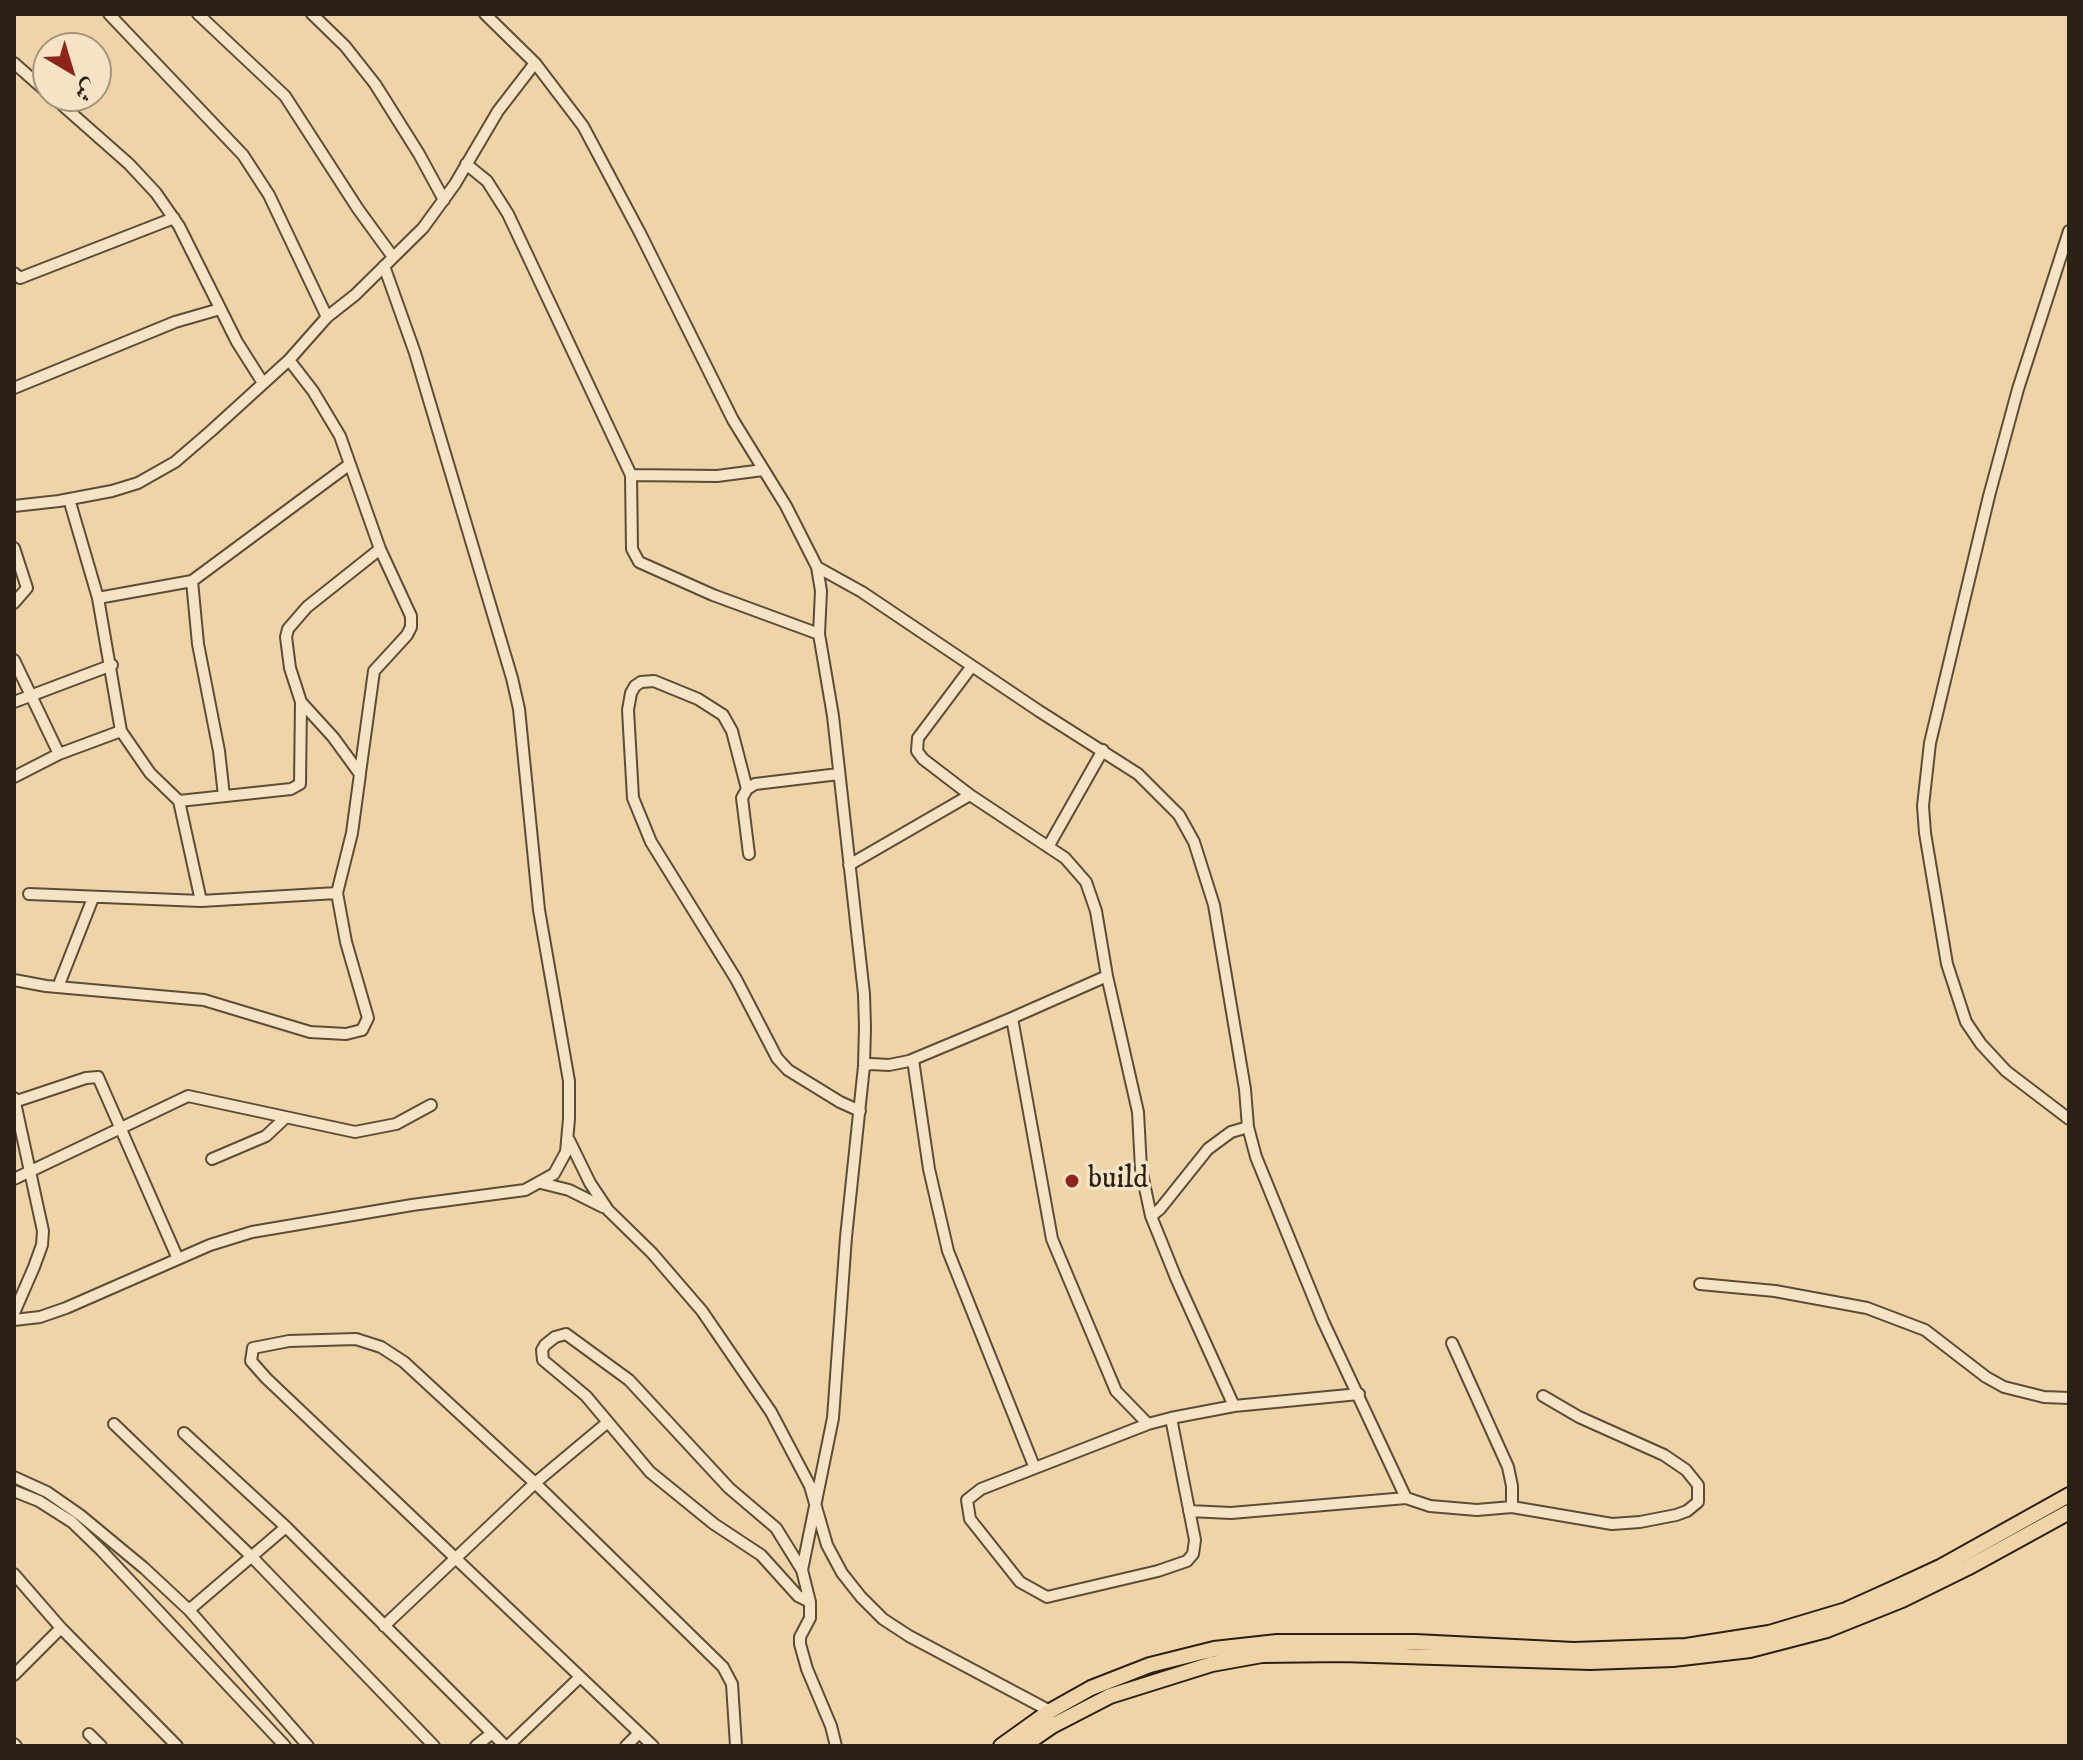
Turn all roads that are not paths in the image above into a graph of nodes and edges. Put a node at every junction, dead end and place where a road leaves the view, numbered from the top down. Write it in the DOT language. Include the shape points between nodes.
graph roads {
  1 [pos="109,14"];
  2 [pos="198,14"];
  3 [pos="312,14"];
  4 [pos="485,14"];
  5 [pos="14,63"];
  6 [pos="535,63"];
  7 [pos="32,78"];
  8 [pos="70,112"];
  9 [pos="466,164"];
  10 [pos="444,200"];
  11 [pos="174,218"];
  12 [pos="2069,231"];
  13 [pos="393,257"];
  14 [pos="384,266"];
  15 [pos="14,273"];
  16 [pos="220,309"];
  17 [pos="327,317"];
  18 [pos="289,360"];
  19 [pos="263,383"];
  20 [pos="14,388"];
  21 [pos="350,464"];
  22 [pos="763,470"];
  23 [pos="631,475"];
  24 [pos="69,499"];
  25 [pos="14,506"];
  26 [pos="14,548"];
  27 [pos="380,549"];
  28 [pos="817,567"];
  29 [pos="192,581"];
  30 [pos="98,598"];
  31 [pos="14,603"];
  32 [pos="819,634"];
  33 [pos="14,660"];
  34 [pos="112,665"];
  35 [pos="972,666"];
  36 [pos="32,694"];
  37 [pos="14,702"];
  38 [pos="301,702"];
  39 [pos="121,731"];
  40 [pos="1103,750"];
  41 [pos="59,754"];
  42 [pos="360,774"];
  43 [pos="839,774"];
  44 [pos="14,777"];
  45 [pos="747,789"];
  46 [pos="970,795"];
  47 [pos="224,796"];
  48 [pos="179,801"];
  49 [pos="1048,847"];
  50 [pos="749,854"];
  51 [pos="849,865"];
  52 [pos="337,893"];
  53 [pos="29,894"];
  54 [pos="93,898"];
  55 [pos="201,901"];
  56 [pos="1107,976"];
  57 [pos="14,980"];
  58 [pos="58,987"];
  59 [pos="1012,1018"];
  60 [pos="913,1060"];
  61 [pos="864,1066"];
  62 [pos="14,1100"];
  63 [pos="431,1105"];
  64 [pos="860,1111"];
  65 [pos="285,1118"];
  66 [pos="2069,1119"];
  67 [pos="1248,1127"];
  68 [pos="121,1128"];
  69 [pos="568,1138"];
  70 [pos="212,1159"];
  71 [pos="32,1171"];
  72 [pos="14,1179"];
  73 [pos="541,1183"];
  74 [pos="608,1210"];
  75 [pos="1151,1216"];
  76 [pos="178,1259"];
  77 [pos="1700,1284"];
  78 [pos="14,1313"];
  79 [pos="14,1320"];
  80 [pos="1452,1343"];
  81 [pos="1359,1394"];
  82 [pos="1543,1396"];
  83 [pos="2069,1398"];
  84 [pos="1234,1406"];
  85 [pos="1171,1418"];
  86 [pos="608,1422"];
  87 [pos="114,1424"];
  88 [pos="1148,1424"];
  89 [pos="184,1433"];
  90 [pos="1034,1466"];
  91 [pos="14,1477"];
  92 [pos="535,1483"];
  93 [pos="14,1491"];
  94 [pos="2069,1495"];
  95 [pos="1406,1498"];
  96 [pos="1512,1507"];
  97 [pos="816,1511"];
  98 [pos="1189,1511"];
  99 [pos="2069,1512"];
  100 [pos="286,1527"];
  101 [pos="252,1557"];
  102 [pos="456,1559"];
  103 [pos="802,1570"];
  104 [pos="14,1574"];
  105 [pos="810,1602"];
  106 [pos="189,1610"];
  107 [pos="384,1626"];
  108 [pos="61,1628"];
  109 [pos="14,1675"];
  110 [pos="579,1678"];
  111 [pos="1050,1711"];
  112 [pos="492,1733"];
  113 [pos="639,1733"];
  114 [pos="89,1734"];
  115 [pos="101,1746"];
  116 [pos="177,1746"];
  117 [pos="285,1746"];
  118 [pos="308,1746"];
  119 [pos="434,1746"];
  120 [pos="476,1746"];
  121 [pos="506,1746"];
  122 [pos="626,1746"];
  123 [pos="653,1746"];
  124 [pos="736,1746"];
  125 [pos="836,1746"];
  126 [pos="1001,1746"];
  127 [pos="1023,1746"];
  1 -- 17 [label="street" via="243,155 269,195"];
  2 -- 13 [label="street" via="285,96"];
  3 -- 10 [label="street" via="375,84"];
  4 -- 6 [label="street"];
  5 -- 7 [label="street"];
  6 -- 9 [label="street"];
  6 -- 22 [label="street" via="596,147"];
  8 -- 11 [label="street" via="139,173"];
  9 -- 10 [label="street"];
  9 -- 23 [label="street" via="487,181 508,214"];
  10 -- 13 [label="street"];
  11 -- 15 [label="street" via="20,278"];
  11 -- 16 [label="street"];
  12 -- 66 [label="street" via="1989,496 1933,729 1923,806 1947,964 1966,1022 2006,1071"];
  13 -- 14 [label="street"];
  14 -- 17 [label="street"];
  14 -- 69 [label="street" via="415,353 519,709 539,910 569,1081"];
  16 -- 19 [label="street"];
  16 -- 20 [label="street"];
  17 -- 18 [label="street"];
  18 -- 19 [label="street"];
  18 -- 21 [label="street" via="340,436"];
  19 -- 24 [label="street" via="157,473 112,491"];
  21 -- 27 [label="street"];
  21 -- 29 [label="street"];
  22 -- 23 [label="street" via="717,476"];
  22 -- 28 [label="street"];
  23 -- 32 [label="street" via="632,549 641,564"];
  24 -- 25 [label="street"];
  24 -- 30 [label="street"];
  26 -- 31 [label="street" via="27,588"];
  27 -- 38 [label="street" via="307,607 288,629 290,668"];
  27 -- 42 [label="street" via="411,616 411,627 374,671"];
  28 -- 32 [label="street"];
  28 -- 35 [label="street"];
  29 -- 30 [label="street"];
  29 -- 47 [label="street"];
  30 -- 34 [label="street"];
  32 -- 43 [label="street"];
  33 -- 36 [label="street"];
  34 -- 36 [label="street"];
  34 -- 39 [label="street"];
  35 -- 40 [label="street"];
  35 -- 46 [label="street" via="916,743 923,759"];
  36 -- 37 [label="street"];
  36 -- 41 [label="street"];
  38 -- 42 [label="street"];
  38 -- 47 [label="street" via="297,787"];
  39 -- 41 [label="street"];
  39 -- 48 [label="street" via="150,773"];
  40 -- 49 [label="street"];
  40 -- 67 [label="street" via="1164,797 1194,842 1214,905"];
  41 -- 44 [label="street"];
  42 -- 52 [label="street"];
  43 -- 45 [label="street"];
  43 -- 51 [label="street"];
  45 -- 50 [label="street" via="742,798"];
  45 -- 64 [label="street" via="723,715 654,681 635,686 628,710 631,783 651,842 736,979 777,1058"];
  46 -- 49 [label="street"];
  46 -- 51 [label="street"];
  47 -- 48 [label="street"];
  48 -- 55 [label="street"];
  49 -- 56 [label="street" via="1075,866 1086,882"];
  51 -- 61 [label="street" via="864,994"];
  52 -- 55 [label="street"];
  52 -- 58 [label="street" via="368,1018 355,1033 301,1030 204,1000"];
  53 -- 54 [label="street"];
  54 -- 55 [label="street"];
  54 -- 58 [label="street"];
  56 -- 59 [label="street"];
  56 -- 75 [label="street" via="1138,1112 1141,1169"];
  57 -- 58 [label="street"];
  59 -- 60 [label="street"];
  59 -- 88 [label="street" via="1052,1239 1116,1391"];
  60 -- 61 [label="street"];
  60 -- 90 [label="street" via="948,1251"];
  61 -- 64 [label="street"];
  62 -- 68 [label="street" via="98,1077"];
  62 -- 71 [label="street"];
  63 -- 65 [label="street" via="370,1131"];
  64 -- 97 [label="street" via="833,1418"];
  65 -- 68 [label="street" via="188,1096"];
  65 -- 70 [label="street" via="271,1134"];
  67 -- 75 [label="street" via="1208,1149"];
  67 -- 81 [label="street" via="1323,1321"];
  68 -- 71 [label="street"];
  68 -- 76 [label="street"];
  69 -- 73 [label="street" via="560,1166"];
  69 -- 74 [label="street"];
  71 -- 72 [label="street"];
  71 -- 78 [label="street" via="42,1245"];
  73 -- 74 [label="street"];
  73 -- 76 [label="street" via="508,1193 252,1232"];
  74 -- 97 [label="street" via="677,1282 749,1376 792,1448"];
  75 -- 84 [label="street"];
  76 -- 79 [label="street" via="66,1308"];
  77 -- 83 [label="street" via="1867,1308 1925,1330 2004,1387"];
  80 -- 96 [label="street" via="1508,1467"];
  81 -- 84 [label="street"];
  81 -- 95 [label="street"];
  82 -- 96 [label="street" via="1664,1455 1694,1478 1698,1502 1676,1515 1612,1524"];
  84 -- 85 [label="street"];
  85 -- 88 [label="street"];
  85 -- 98 [label="street"];
  86 -- 92 [label="street"];
  86 -- 103 [label="street" via="543,1360 542,1350 555,1337 571,1336 629,1380 729,1488 776,1528"];
  86 -- 105 [label="street" via="664,1485 761,1555"];
  87 -- 101 [label="street"];
  88 -- 90 [label="street"];
  89 -- 100 [label="street"];
  90 -- 98 [label="street" via="972,1494 967,1507 1007,1569 1047,1597 1187,1561 1195,1549"];
  91 -- 106 [label="street" via="80,1515"];
  92 -- 102 [label="street"];
  92 -- 102 [label="street" via="381,1347 341,1337 253,1348 250,1359 256,1368"];
  92 -- 124 [label="street" via="728,1673"];
  93 -- 117 [label="street" via="72,1522"];
  94 -- 111 [label="highway" via="1897,1587 1846,1610 1769,1633 1686,1646 1574,1650 1415,1642 1253,1643 1150,1665"];
  95 -- 96 [label="street" via="1477,1510"];
  95 -- 98 [label="street" via="1231,1513"];
  97 -- 103 [label="street"];
  97 -- 111 [label="street" via="842,1573 883,1619"];
  99 -- 127 [label="highway" via="1902,1600 1827,1630 1750,1650 1590,1662 1262,1655 1212,1664 1110,1696"];
  100 -- 101 [label="street"];
  100 -- 107 [label="street"];
  101 -- 106 [label="street"];
  101 -- 119 [label="street"];
  102 -- 107 [label="street"];
  102 -- 110 [label="street"];
  103 -- 105 [label="street"];
  104 -- 108 [label="street"];
  105 -- 125 [label="street" via="800,1644"];
  106 -- 118 [label="street"];
  107 -- 112 [label="street"];
  108 -- 109 [label="street"];
  108 -- 116 [label="street"];
  110 -- 113 [label="street"];
  110 -- 121 [label="street"];
  111 -- 126 [label="highway"];
  112 -- 120 [label="street"];
  112 -- 121 [label="street"];
  113 -- 122 [label="street"];
  113 -- 123 [label="street"];
  114 -- 115 [label="street"];
}
